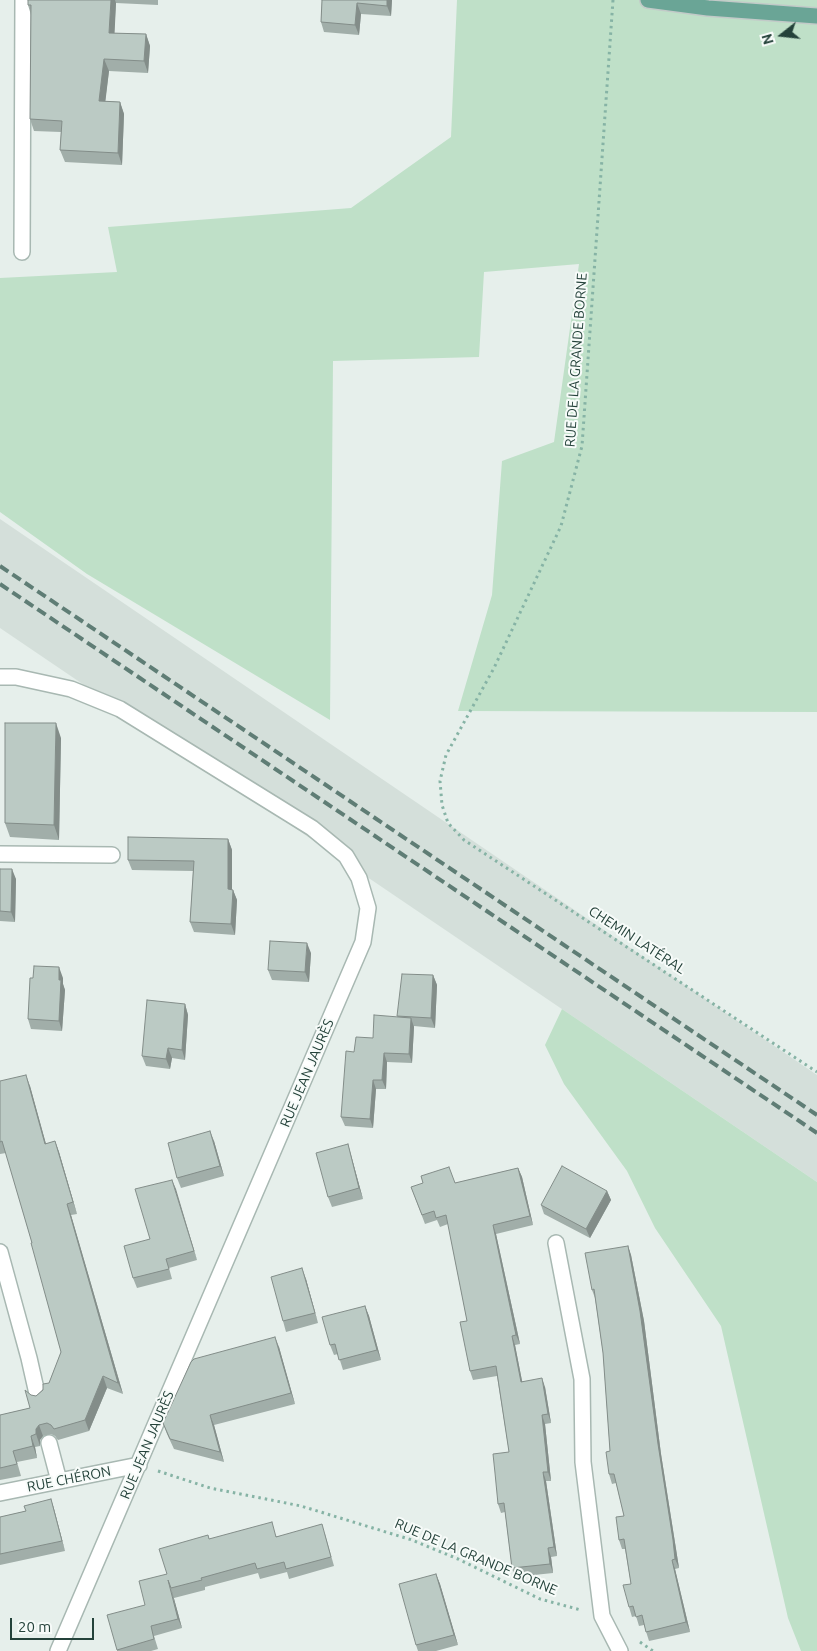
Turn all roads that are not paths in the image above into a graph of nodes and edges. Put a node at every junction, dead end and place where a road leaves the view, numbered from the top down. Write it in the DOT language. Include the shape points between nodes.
graph roads {
  1 [pos="23,0"];
  2 [pos="648,0"];
  3 [pos="817,16"];
  4 [pos="22,252"];
  5 [pos="0,677"];
  6 [pos="0,854"];
  7 [pos="112,855"];
  8 [pos="556,1243"];
  9 [pos="0,1252"];
  10 [pos="38,1398"];
  11 [pos="48,1443"];
  12 [pos="138,1465"];
  13 [pos="59,1481"];
  14 [pos="0,1493"];
  15 [pos="58,1651"];
  16 [pos="620,1651"];
  1 -- 4 [label="street"];
  2 -- 3 [label="main road"];
  5 -- 12 [label="street, RUE JEAN JAURÈS" via="16,677 71,689 120,710 312,828 346,856 359,878 368,908 363,942"];
  6 -- 7 [label="street"];
  8 -- 16 [label="street" via="582,1379 583,1462 602,1616"];
  9 -- 10 [label="street"];
  11 -- 13 [label="street"];
  12 -- 13 [label="street, RUE CHÉRON"];
  12 -- 15 [label="street, RUE JEAN JAURÈS"];
  13 -- 14 [label="street, RUE CHÉRON"];
}
